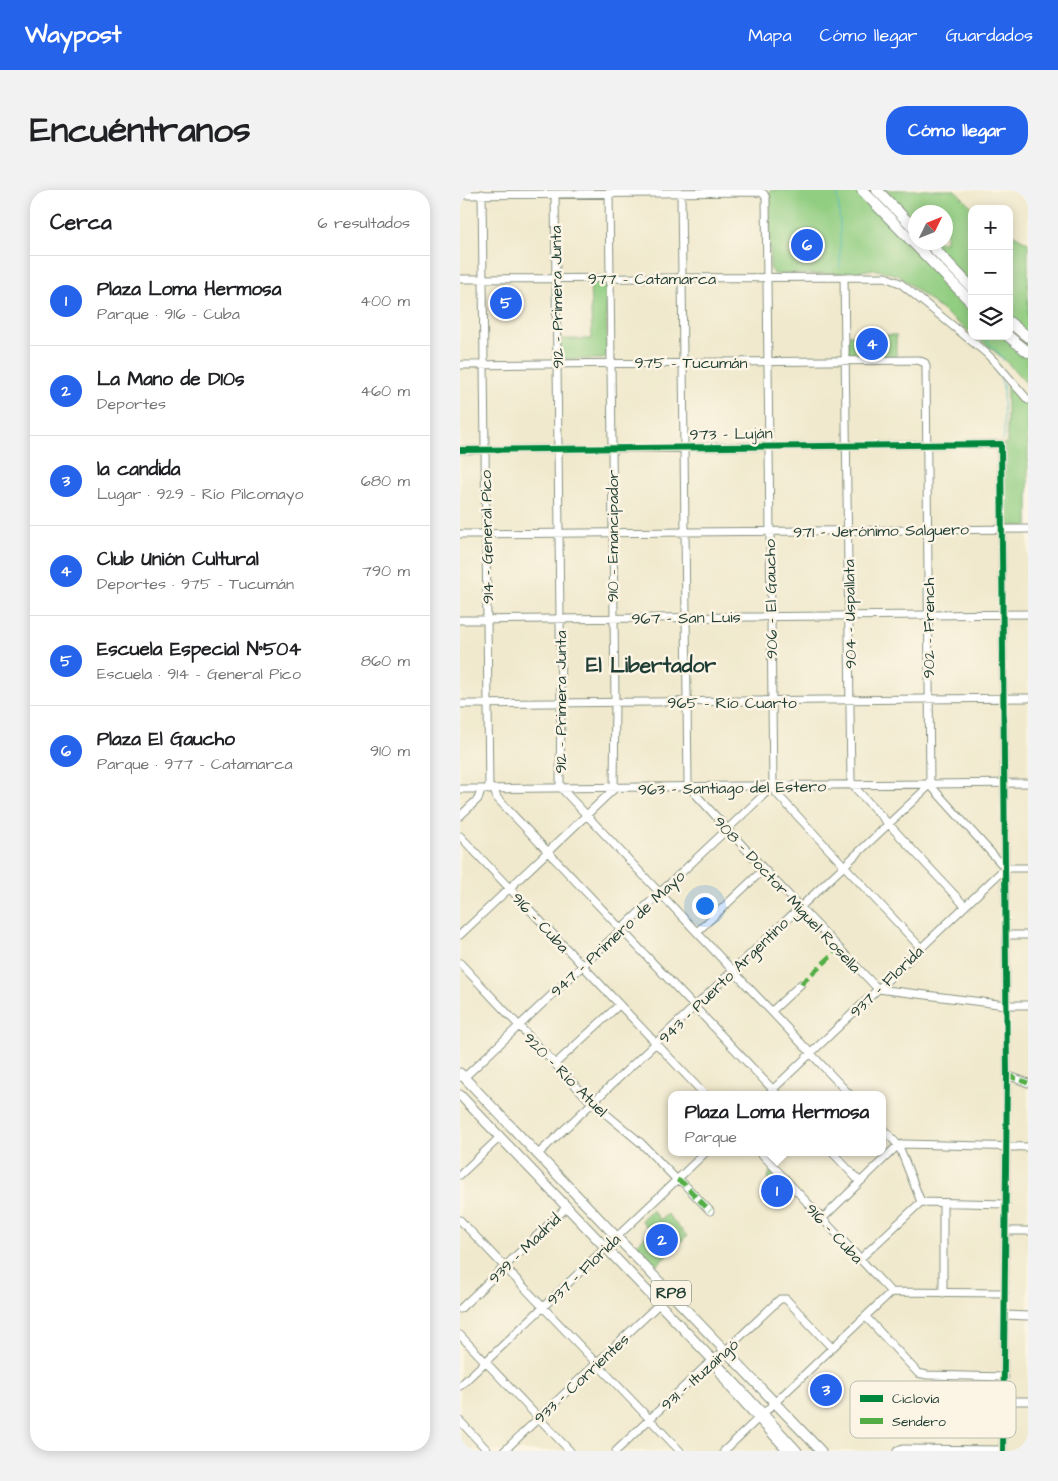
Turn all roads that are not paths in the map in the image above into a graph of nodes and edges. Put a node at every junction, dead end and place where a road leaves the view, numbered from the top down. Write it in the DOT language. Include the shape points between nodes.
graph roads {
  1 [pos="862,190"];
  2 [pos="877,190"];
  3 [pos="681,193"];
  4 [pos="482,194"];
  5 [pos="555,194"];
  6 [pos="609,194"];
  7 [pos="460,195"];
  8 [pos="908,222"];
  9 [pos="936,250"];
  10 [pos="844,277"];
  11 [pos="682,278"];
  12 [pos="767,278"];
  13 [pos="460,279"];
  14 [pos="484,279"];
  15 [pos="556,279"];
  16 [pos="610,279"];
  17 [pos="968,284"];
  18 [pos="968,299"];
  19 [pos="1013,325"];
  20 [pos="1028,337"];
  21 [pos="1013,340"];
  22 [pos="1028,352"];
  23 [pos="846,361"];
  24 [pos="922,361"];
  25 [pos="611,362"];
  26 [pos="768,362"];
  27 [pos="682,363"];
  28 [pos="557,364"];
  29 [pos="460,365"];
  30 [pos="484,365"];
  31 [pos="1028,400"];
  32 [pos="927,445"];
  33 [pos="848,446"];
  34 [pos="769,447"];
  35 [pos="558,448"];
  36 [pos="612,448"];
  37 [pos="684,448"];
  38 [pos="486,449"];
  39 [pos="460,450"];
  40 [pos="1001,529"];
  41 [pos="1028,529"];
  42 [pos="928,530"];
  43 [pos="848,531"];
  44 [pos="770,532"];
  45 [pos="558,533"];
  46 [pos="612,533"];
  47 [pos="684,533"];
  48 [pos="460,534"];
  49 [pos="486,534"];
  50 [pos="1003,614"];
  51 [pos="1028,614"];
  52 [pos="849,615"];
  53 [pos="929,615"];
  54 [pos="770,616"];
  55 [pos="559,618"];
  56 [pos="613,618"];
  57 [pos="685,618"];
  58 [pos="487,619"];
  59 [pos="460,620"];
  60 [pos="1028,698"];
  61 [pos="1004,699"];
  62 [pos="929,700"];
  63 [pos="851,701"];
  64 [pos="615,702"];
  65 [pos="686,702"];
  66 [pos="771,702"];
  67 [pos="561,703"];
  68 [pos="460,704"];
  69 [pos="488,704"];
  70 [pos="1028,783"];
  71 [pos="1004,784"];
  72 [pos="930,785"];
  73 [pos="773,786"];
  74 [pos="853,786"];
  75 [pos="689,787"];
  76 [pos="562,789"];
  77 [pos="614,789"];
  78 [pos="460,790"];
  79 [pos="481,790"];
  80 [pos="492,790"];
  81 [pos="586,815"];
  82 [pos="460,816"];
  83 [pos="888,824"];
  84 [pos="727,830"];
  85 [pos="460,836"];
  86 [pos="548,852"];
  87 [pos="844,866"];
  88 [pos="1006,868"];
  89 [pos="1028,868"];
  90 [pos="764,869"];
  91 [pos="509,889"];
  92 [pos="660,893"];
  93 [pos="965,906"];
  94 [pos="800,907"];
  95 [pos="622,930"];
  96 [pos="697,932"];
  97 [pos="460,935"];
  98 [pos="1006,935"];
  99 [pos="1028,935"];
  100 [pos="922,948"];
  101 [pos="460,963"];
  102 [pos="582,966"];
  103 [pos="734,971"];
  104 [pos="801,984"];
  105 [pos="878,989"];
  106 [pos="619,1005"];
  107 [pos="1006,1005"];
  108 [pos="1028,1005"];
  109 [pos="694,1007"];
  110 [pos="772,1011"];
  111 [pos="519,1026"];
  112 [pos="656,1044"];
  113 [pos="811,1053"];
  114 [pos="555,1064"];
  115 [pos="1007,1075"];
  116 [pos="461,1076"];
  117 [pos="1028,1083"];
  118 [pos="701,1091"];
  119 [pos="770,1091"];
  120 [pos="774,1091"];
  121 [pos="846,1091"];
  122 [pos="460,1095"];
  123 [pos="592,1103"];
  124 [pos="886,1132"];
  125 [pos="500,1137"];
  126 [pos="901,1145"];
  127 [pos="1006,1147"];
  128 [pos="1028,1147"];
  129 [pos="538,1154"];
  130 [pos="702,1156"];
  131 [pos="764,1156"];
  132 [pos="836,1156"];
  133 [pos="460,1175"];
  134 [pos="677,1180"];
  135 [pos="860,1182"];
  136 [pos="921,1202"];
  137 [pos="943,1203"];
  138 [pos="1006,1204"];
  139 [pos="567,1207"];
  140 [pos="710,1211"];
  141 [pos="822,1219"];
  142 [pos="460,1220"];
  143 [pos="1006,1231"];
  144 [pos="1028,1231"];
  145 [pos="616,1236"];
  146 [pos="605,1247"];
  147 [pos="860,1259"];
  148 [pos="504,1267"];
  149 [pos="891,1292"];
  150 [pos="943,1293"];
  151 [pos="1005,1293"];
  152 [pos="658,1304"];
  153 [pos="543,1307"];
  154 [pos="460,1309"];
  155 [pos="866,1316"];
  156 [pos="1005,1316"];
  157 [pos="1028,1316"];
  158 [pos="460,1336"];
  159 [pos="832,1348"];
  160 [pos="724,1351"];
  161 [pos="712,1360"];
  162 [pos="485,1362"];
  163 [pos="597,1364"];
  164 [pos="1005,1377"];
  165 [pos="1005,1381"];
  166 [pos="460,1386"];
  167 [pos="775,1402"];
  168 [pos="760,1416"];
  169 [pos="538,1418"];
  170 [pos="650,1419"];
  171 [pos="460,1421"];
  172 [pos="1003,1450"];
  173 [pos="488,1451"];
  174 [pos="504,1451"];
  175 [pos="570,1451"];
  176 [pos="616,1451"];
  177 [pos="680,1451"];
  178 [pos="724,1451"];
  179 [pos="787,1451"];
  180 [pos="797,1451"];
  181 [pos="821,1451"];
  182 [pos="897,1451"];
  1 -- 18 [label="highway"];
  2 -- 8 [label="highway"];
  3 -- 6 [label="street"];
  3 -- 11 [label="street"];
  3 -- 12 [label="street, 906 - El Gaucho" via="764,194"];
  4 -- 5 [label="street"];
  4 -- 7 [label="street"];
  4 -- 14 [label="street, 914 - General Pico"];
  5 -- 6 [label="street"];
  5 -- 15 [label="street, 912 - Primera Junta"];
  6 -- 16 [label="street, 910 - Emancipador"];
  9 -- 17 [label="highway"];
  10 -- 12 [label="street, 977 - Catamarca"];
  10 -- 23 [label="street, 904 - Uspallata"];
  10 -- 31 [label="street, 977 - Catamarca" via="885,277 900,284 991,357"];
  11 -- 12 [label="street, 977 - Catamarca"];
  11 -- 16 [label="street, 977 - Catamarca"];
  11 -- 27 [label="street"];
  12 -- 26 [label="street, 906 - El Gaucho"];
  13 -- 14 [label="street, 977 - Catamarca"];
  14 -- 15 [label="street, 977 - Catamarca"];
  14 -- 30 [label="street, 914 - General Pico"];
  15 -- 16 [label="street, 977 - Catamarca"];
  15 -- 28 [label="street, 912 - Primera Junta"];
  16 -- 25 [label="street, 910 - Emancipador"];
  19 -- 20 [label="highway"];
  21 -- 22 [label="highway"];
  23 -- 24 [label="street, 975 - Tucumán"];
  23 -- 26 [label="street, 975 - Tucumán"];
  23 -- 33 [label="street, 904 - Uspallata"];
  24 -- 32 [label="street, 902 - French" via="926,366"];
  25 -- 27 [label="street, 975 - Tucumán"];
  25 -- 28 [label="street, 975 - Tucumán"];
  25 -- 36 [label="street, 910 - Emancipador"];
  26 -- 27 [label="street, 975 - Tucumán"];
  26 -- 34 [label="street, 906 - El Gaucho"];
  27 -- 37 [label="street"];
  28 -- 30 [label="street, 975 - Tucumán"];
  28 -- 35 [label="street, 912 - Primera Junta"];
  29 -- 30 [label="street, 975 - Tucumán"];
  30 -- 38 [label="street, 914 - General Pico"];
  32 -- 33 [label="street, 973 - Luján"];
  32 -- 40 [label="street, 973 - Luján" via="1001,444"];
  32 -- 42 [label="street, 902 - French"];
  33 -- 34 [label="street, 973 - Luján"];
  33 -- 43 [label="street, 904 - Uspallata"];
  34 -- 37 [label="street, 973 - Luján"];
  34 -- 44 [label="street, 906 - El Gaucho"];
  35 -- 36 [label="street, 973 - Luján"];
  35 -- 38 [label="street, 973 - Luján"];
  35 -- 45 [label="street, 912 - Primera Junta"];
  36 -- 37 [label="street, 973 - Luján"];
  36 -- 46 [label="street, 910 - Emancipador"];
  37 -- 47 [label="street"];
  38 -- 39 [label="street, 973 - Luján"];
  38 -- 49 [label="street, 914 - General Pico"];
  40 -- 41 [label="street, 971 - Jerónimo Salguero"];
  40 -- 42 [label="street, 971 - Jerónimo Salguero"];
  40 -- 50 [label="street"];
  42 -- 43 [label="street, 971 - Jerónimo Salguero"];
  42 -- 53 [label="street, 902 - French"];
  43 -- 44 [label="street, 971 - Jerónimo Salguero"];
  43 -- 52 [label="street, 904 - Uspallata"];
  44 -- 47 [label="street, 971 - Jerónimo Salguero"];
  44 -- 54 [label="street, 906 - El Gaucho"];
  45 -- 46 [label="street, 971 - Jerónimo Salguero"];
  45 -- 49 [label="street, 971 - Jerónimo Salguero"];
  45 -- 55 [label="street, 912 - Primera Junta"];
  46 -- 47 [label="street, 971 - Jerónimo Salguero"];
  46 -- 56 [label="street, 910 - Emancipador"];
  47 -- 57 [label="street"];
  48 -- 49 [label="street, 971 - Jerónimo Salguero"];
  49 -- 58 [label="street, 914 - General Pico"];
  50 -- 51 [label="street, 967 - San Luis"];
  50 -- 53 [label="street, 967 - San Luis"];
  50 -- 61 [label="street"];
  52 -- 53 [label="street, 967 - San Luis"];
  52 -- 54 [label="street, 967 - San Luis"];
  52 -- 63 [label="street, 904 - Uspallata"];
  53 -- 62 [label="street, 902 - French"];
  54 -- 57 [label="street, 967 - San Luis"];
  54 -- 66 [label="street, 906 - El Gaucho"];
  55 -- 56 [label="street, 967 - San Luis"];
  55 -- 58 [label="street, 967 - San Luis"];
  55 -- 67 [label="street, 912 - Primera Junta"];
  56 -- 57 [label="street, 967 - San Luis"];
  56 -- 64 [label="street, 910 - Emancipador"];
  57 -- 65 [label="street"];
  58 -- 59 [label="street, 967 - San Luis"];
  58 -- 69 [label="street, 914 - General Pico"];
  60 -- 61 [label="street, 965 - Río Cuarto"];
  61 -- 62 [label="street, 965 - Río Cuarto"];
  61 -- 71 [label="street"];
  62 -- 63 [label="street, 965 - Río Cuarto"];
  62 -- 72 [label="street, 902 - French"];
  63 -- 66 [label="street, 965 - Río Cuarto"];
  63 -- 74 [label="street, 904 - Uspallata"];
  64 -- 65 [label="street, 965 - Río Cuarto"];
  64 -- 67 [label="street, 965 - Río Cuarto"];
  64 -- 77 [label="street, 910 - Emancipador"];
  65 -- 66 [label="street, 965 - Río Cuarto"];
  65 -- 75 [label="street"];
  66 -- 73 [label="street, 906 - El Gaucho"];
  67 -- 69 [label="street, 965 - Río Cuarto"];
  67 -- 76 [label="street, 912 - Primera Junta"];
  68 -- 69 [label="street, 965 - Río Cuarto"];
  69 -- 80 [label="street, 914 - General Pico"];
  70 -- 71 [label="street, 963 - Santiago del Estero"];
  71 -- 72 [label="street, 963 - Santiago del Estero"];
  71 -- 88 [label="street"];
  72 -- 74 [label="street, 963 - Santiago del Estero"];
  72 -- 83 [label="street, 943 - Puerto Argentino"];
  72 -- 88 [label="street"];
  73 -- 74 [label="street, 963 - Santiago del Estero"];
  73 -- 75 [label="street, 963 - Santiago del Estero"];
  73 -- 84 [label="street, 947 - Primero de Mayo"];
  73 -- 87 [label="street"];
  74 -- 83 [label="street"];
  75 -- 77 [label="street, 963 - Santiago del Estero"];
  75 -- 84 [label="street, 908 - Doctor Miguel Rosella"];
  76 -- 77 [label="street, 963 - Santiago del Estero"];
  76 -- 80 [label="street, 963 - Santiago del Estero"];
  76 -- 81 [label="street, 912 - Primera Junta"];
  77 -- 81 [label="street"];
  78 -- 79 [label="street, 963 - Santiago del Estero"];
  79 -- 80 [label="street, 963 - Santiago del Estero"];
  79 -- 82 [label="street" via="478,798"];
  80 -- 86 [label="street"];
  81 -- 86 [label="street"];
  81 -- 92 [label="street, 912 - Primera Junta"];
  83 -- 87 [label="street, 943 - Puerto Argentino"];
  83 -- 93 [label="street"];
  84 -- 90 [label="street, 908 - Doctor Miguel Rosella"];
  84 -- 92 [label="street, 947 - Primero de Mayo"];
  85 -- 91 [label="street, 916 - Cuba"];
  86 -- 91 [label="street"];
  86 -- 95 [label="street"];
  87 -- 94 [label="street, 943 - Puerto Argentino"];
  87 -- 100 [label="street"];
  88 -- 89 [label="street"];
  88 -- 93 [label="street, 937 - Florida"];
  88 -- 98 [label="street"];
  90 -- 94 [label="street, 908 - Doctor Miguel Rosella"];
  90 -- 96 [label="street"];
  91 -- 97 [label="street"];
  91 -- 102 [label="street, 916 - Cuba"];
  92 -- 95 [label="street, 947 - Primero de Mayo"];
  92 -- 96 [label="street, 912 - Primera Junta"];
  93 -- 100 [label="street, 937 - Florida"];
  94 -- 103 [label="street, 943 - Puerto Argentino"];
  94 -- 105 [label="street, 908 - Doctor Miguel Rosella"];
  95 -- 102 [label="street, 947 - Primero de Mayo"];
  95 -- 109 [label="street"];
  96 -- 103 [label="street, 912 - Primera Junta"];
  98 -- 99 [label="street"];
  98 -- 107 [label="street"];
  100 -- 105 [label="street, 937 - Florida"];
  101 -- 111 [label="street, 920 - Río Atuel"];
  102 -- 106 [label="street, 916 - Cuba"];
  102 -- 111 [label="street, 947 - Primero de Mayo"];
  103 -- 109 [label="street, 943 - Puerto Argentino"];
  103 -- 110 [label="street, 912 - Primera Junta"];
  104 -- 110 [label="street"];
  105 -- 107 [label="street"];
  105 -- 113 [label="street, 937 - Florida"];
  106 -- 112 [label="street, 916 - Cuba"];
  106 -- 114 [label="street"];
  107 -- 108 [label="street"];
  107 -- 115 [label="street"];
  109 -- 112 [label="street, 943 - Puerto Argentino"];
  109 -- 119 [label="street"];
  110 -- 113 [label="street, 912 - Primera Junta"];
  111 -- 114 [label="street, 920 - Río Atuel"];
  111 -- 116 [label="street, 947 - Primero de Mayo" via="468,1074"];
  112 -- 118 [label="street, 916 - Cuba"];
  112 -- 123 [label="street, 943 - Puerto Argentino"];
  113 -- 120 [label="street, 937 - Florida"];
  113 -- 121 [label="street, 912 - Primera Junta"];
  114 -- 123 [label="street, 920 - Río Atuel"];
  115 -- 117 [label="street"];
  115 -- 127 [label="street"];
  116 -- 129 [label="main road, RP8"];
  122 -- 125 [label="main road, RP8"];
  123 -- 129 [label="street, 943 - Puerto Argentino"];
  123 -- 134 [label="street, 920 - Río Atuel" via="641,1143"];
  124 -- 126 [label="street"];
  125 -- 133 [label="street"];
  125 -- 139 [label="main road, RP8"];
  126 -- 127 [label="street"];
  126 -- 135 [label="street"];
  126 -- 136 [label="street"];
  127 -- 128 [label="street"];
  127 -- 138 [label="street"];
  129 -- 145 [label="main road, RP8"];
  130 -- 134 [label="street, 937 - Florida"];
  131 -- 141 [label="street, 916 - Cuba"];
  132 -- 135 [label="street"];
  134 -- 140 [label="street, 920 - Río Atuel"];
  134 -- 145 [label="street, 937 - Florida"];
  135 -- 141 [label="street"];
  136 -- 137 [label="street"];
  136 -- 147 [label="street"];
  137 -- 138 [label="street"];
  137 -- 150 [label="street"];
  138 -- 143 [label="street"];
  139 -- 146 [label="main road, RP8"];
  139 -- 148 [label="street, 939 - Madrid"];
  141 -- 147 [label="street, 916 - Cuba"];
  142 -- 148 [label="street"];
  143 -- 144 [label="street"];
  143 -- 151 [label="street"];
  145 -- 146 [label="street, 937 - Florida"];
  145 -- 160 [label="main road, RP8"];
  146 -- 152 [label="main road, RP8"];
  146 -- 153 [label="street, 937 - Florida"];
  147 -- 149 [label="street, 916 - Cuba"];
  148 -- 153 [label="street"];
  148 -- 154 [label="street, 939 - Madrid"];
  149 -- 150 [label="street"];
  149 -- 155 [label="street"];
  150 -- 151 [label="street"];
  151 -- 156 [label="street"];
  152 -- 161 [label="main road, RP8"];
  152 -- 163 [label="street, 933 - Corrientes"];
  153 -- 162 [label="street, 937 - Florida"];
  153 -- 163 [label="street"];
  155 -- 159 [label="street"];
  155 -- 164 [label="street" via="918,1373"];
  156 -- 157 [label="street"];
  156 -- 164 [label="street"];
  158 -- 162 [label="street"];
  159 -- 160 [label="street, 931 - Ituzaingó" via="783,1298"];
  159 -- 167 [label="street"];
  160 -- 161 [label="street, 931 - Ituzaingó"];
  160 -- 167 [label="main road"];
  161 -- 168 [label="main road, RP8"];
  161 -- 170 [label="street, 931 - Ituzaingó"];
  162 -- 166 [label="street, 937 - Florida"];
  162 -- 169 [label="street"];
  163 -- 169 [label="street, 933 - Corrientes"];
  163 -- 170 [label="street"];
  164 -- 165 [label="street"];
  167 -- 168 [label="street"];
  167 -- 181 [label="main road"];
  168 -- 178 [label="street"];
  168 -- 179 [label="street"];
  168 -- 180 [label="main road, RP8"];
  169 -- 174 [label="street, 933 - Corrientes"];
  169 -- 175 [label="street"];
  170 -- 176 [label="street, 931 - Ituzaingó"];
  170 -- 177 [label="street"];
  171 -- 173 [label="street"];
  172 -- 182 [label="street"];
}
